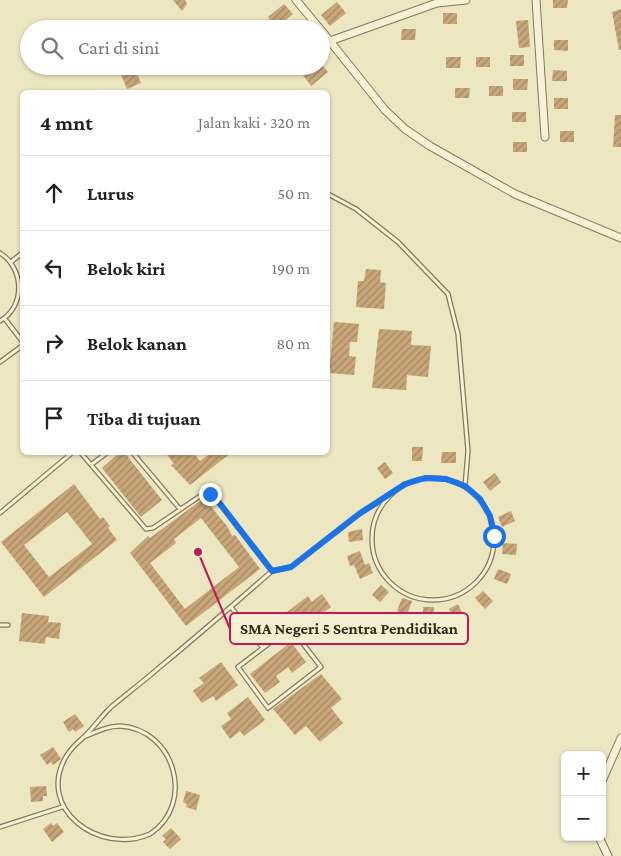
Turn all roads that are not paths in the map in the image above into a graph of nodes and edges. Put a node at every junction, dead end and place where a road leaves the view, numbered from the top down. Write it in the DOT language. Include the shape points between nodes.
graph roads {
  1 [pos="296,0"];
  2 [pos="466,0"];
  3 [pos="536,0"];
  4 [pos="436,2"];
  5 [pos="313,20"];
  6 [pos="330,41"];
  7 [pos="545,138"];
  8 [pos="330,195"];
  9 [pos="621,238"];
  10 [pos="0,253"];
  11 [pos="20,255"];
  12 [pos="11,262"];
  13 [pos="4,318"];
  14 [pos="0,321"];
  15 [pos="20,338"];
  16 [pos="20,347"];
  17 [pos="0,362"];
  18 [pos="69,455"];
  19 [pos="83,455"];
  20 [pos="104,455"];
  21 [pos="135,455"];
  22 [pos="92,464"];
  23 [pos="465,486"];
  24 [pos="388,496"];
  25 [pos="180,509"];
  26 [pos="0,513"];
  27 [pos="272,571"];
  28 [pos="231,606"];
  29 [pos="0,625"];
  30 [pos="8,626"];
  31 [pos="263,648"];
  32 [pos="84,736"];
  33 [pos="621,738"];
  34 [pos="606,772"];
  35 [pos="62,807"];
  36 [pos="0,827"];
  37 [pos="82,832"];
  38 [pos="87,836"];
  39 [pos="93,839"];
  40 [pos="601,841"];
  41 [pos="106,843"];
  42 [pos="608,856"];
  1 -- 5 [label="street"];
  2 -- 4 [label="street"];
  3 -- 7 [label="street"];
  4 -- 6 [label="street"];
  6 -- 9 [label="street" via="390,115 430,146 515,194"];
  8 -- 23 [label="lane" via="356,209 398,242 448,294 458,334 468,451"];
  10 -- 12 [label="lane"];
  11 -- 12 [label="lane"];
  12 -- 13 [label="lane" via="17,273 18,298"];
  13 -- 14 [label="lane"];
  13 -- 15 [label="lane"];
  16 -- 17 [label="lane"];
  18 -- 26 [label="lane"];
  19 -- 22 [label="lane"];
  20 -- 22 [label="lane"];
  21 -- 25 [label="lane"];
  22 -- 25 [label="lane" via="146,530"];
  23 -- 24 [label="lane" via="446,479 425,478 405,484"];
  23 -- 24 [label="lane" via="480,499 490,516 494,536 492,556 483,574 470,588 452,597 432,600 412,597 395,588 381,573 373,554 371,533"];
  24 -- 27 [label="lane" via="359,514 291,567"];
  25 -- 27 [label="lane" via="204,494 214,496"];
  27 -- 28 [label="lane"];
  28 -- 31 [label="lane"];
  28 -- 32 [label="lane" via="110,708"];
  29 -- 30 [label="lane"];
  31 -- 31 [label="lane" via="290,627 321,667 268,708 238,667"];
  32 -- 35 [label="lane" via="74,745 61,768 59,794"];
  32 -- 41 [label="lane" via="108,727 138,730 163,748 174,769 176,794 173,806 160,826 126,844"];
  33 -- 34 [label="street"];
  35 -- 36 [label="lane"];
  35 -- 37 [label="lane"];
  38 -- 39 [label="lane"];
  40 -- 42 [label="street"];
}
